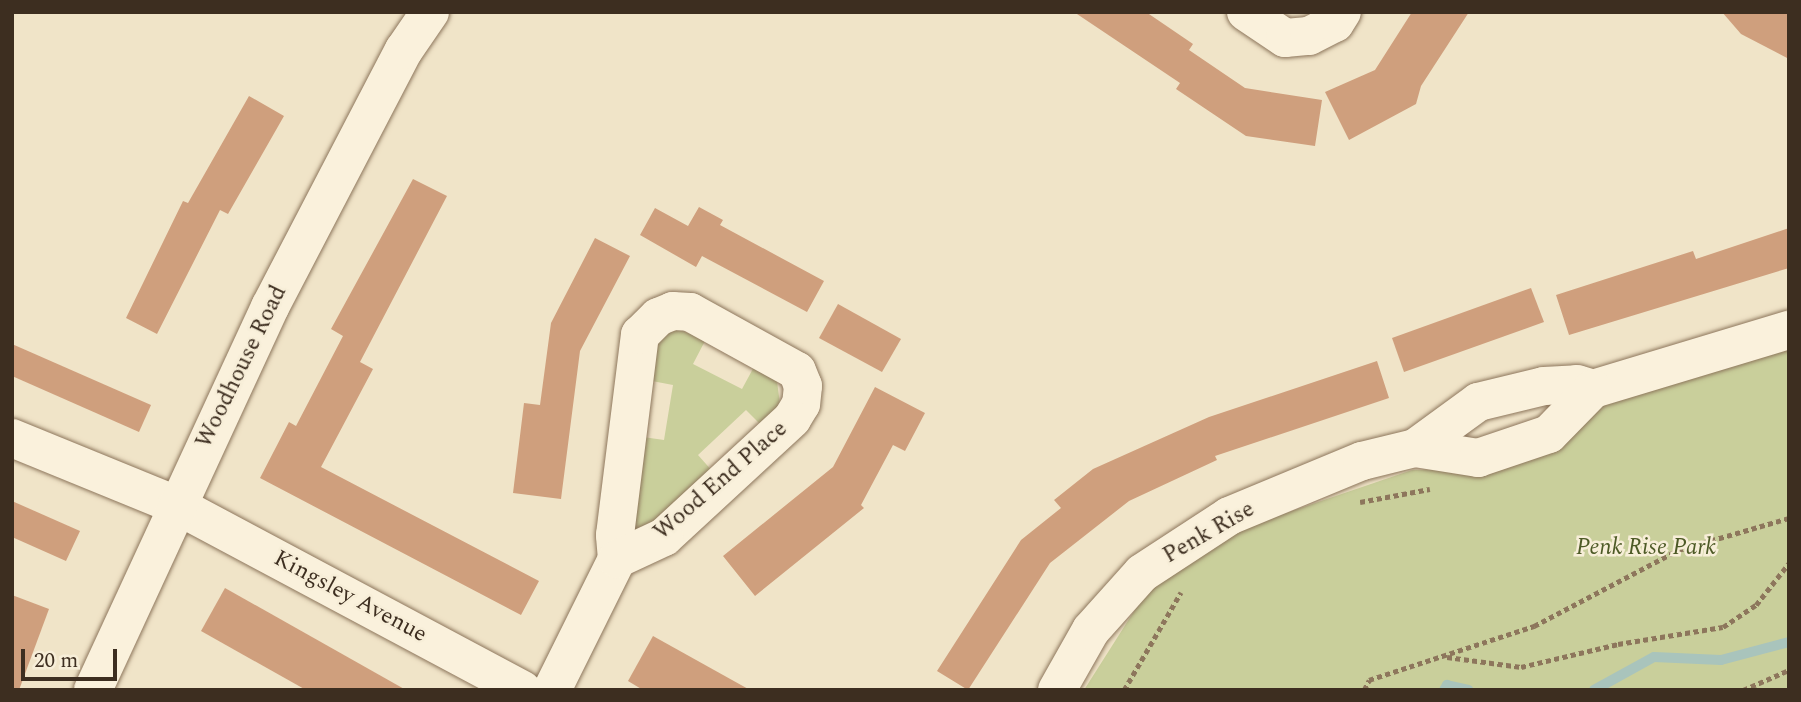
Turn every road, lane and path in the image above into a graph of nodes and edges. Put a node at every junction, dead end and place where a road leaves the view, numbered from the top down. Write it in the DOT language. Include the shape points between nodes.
graph roads {
  1 [pos="430,12"];
  2 [pos="1246,12"];
  3 [pos="1342,12"];
  4 [pos="1789,330"];
  5 [pos="1593,389"];
  6 [pos="12,438"];
  7 [pos="1415,447"];
  8 [pos="1434,488"];
  9 [pos="1355,503"];
  10 [pos="176,505"];
  11 [pos="1789,518"];
  12 [pos="617,559"];
  13 [pos="1789,563"];
  14 [pos="1188,579"];
  15 [pos="1443,657"];
  16 [pos="1789,670"];
  17 [pos="93,690"];
  18 [pos="523,690"];
  19 [pos="552,690"];
  20 [pos="1057,690"];
  21 [pos="1124,690"];
  22 [pos="1364,690"];
  23 [pos="1743,690"];
  1 -- 10 [label="street, Woodhouse Road" via="404,51 270,307"];
  2 -- 3 [label="street" via="1284,38 1309,36 1335,23"];
  4 -- 5 [label="street, Penk Rise"];
  5 -- 7 [label="street, Penk Rise" via="1577,384 1544,386 1478,402"];
  5 -- 7 [label="street, Penk Rise" via="1549,434 1478,458"];
  6 -- 10 [label="street, Kingsley Avenue"];
  7 -- 20 [label="street, Penk Rise" via="1362,461 1229,516 1142,573 1091,630"];
  8 -- 9 [label="path"];
  10 -- 17 [label="street, Woodhouse Road"];
  10 -- 18 [label="street, Kingsley Avenue"];
  11 -- 15 [label="path" via="1678,550 1534,626"];
  12 -- 12 [label="street, Wood End Place" via="615,535 640,335 658,317 673,311 690,312 797,371 802,395 792,419 663,537"];
  12 -- 19 [label="street, Wood End Place"];
  13 -- 15 [label="path" via="1756,606 1723,627 1618,643 1521,667"];
  14 -- 21 [label="path"];
  15 -- 22 [label="path" via="1369,680"];
  16 -- 23 [label="path"];
}
